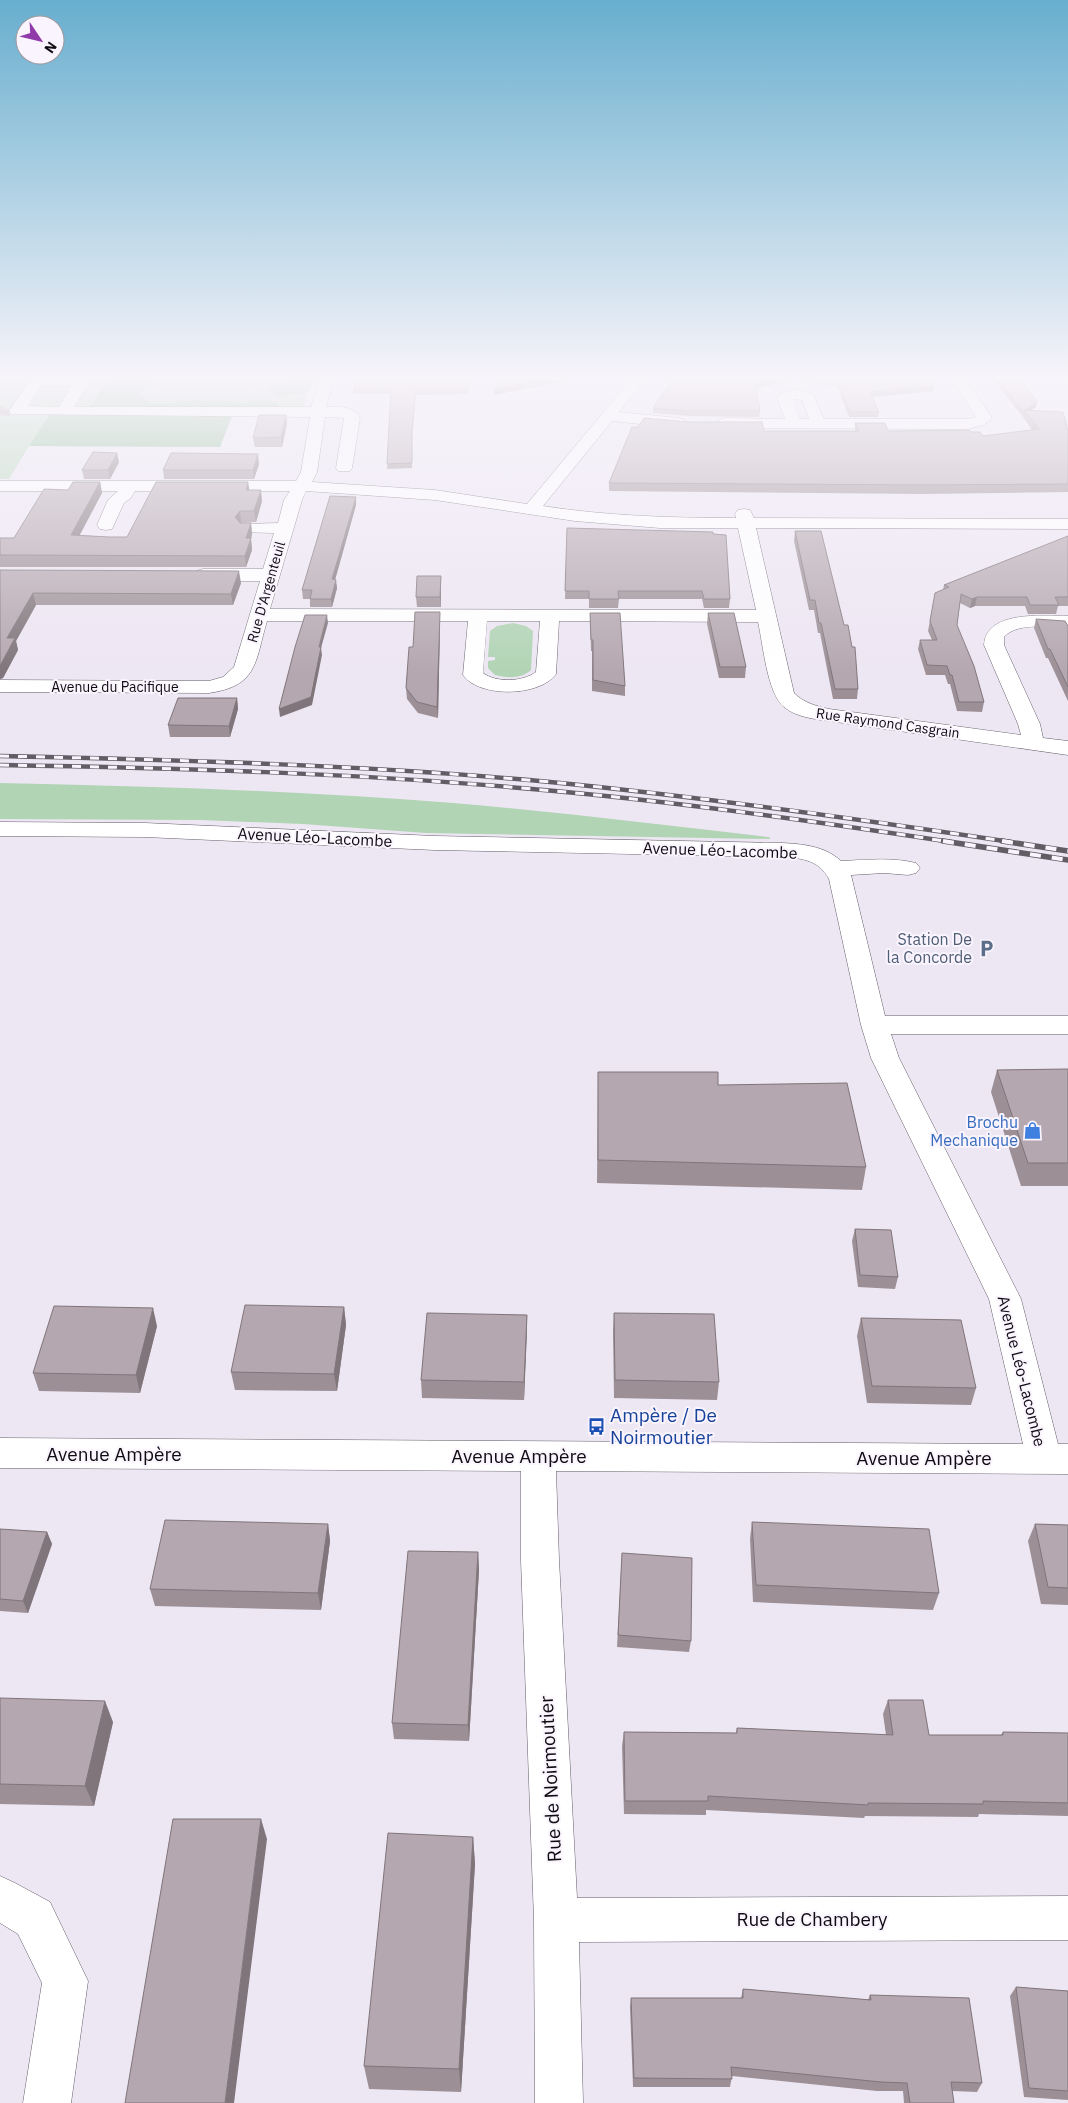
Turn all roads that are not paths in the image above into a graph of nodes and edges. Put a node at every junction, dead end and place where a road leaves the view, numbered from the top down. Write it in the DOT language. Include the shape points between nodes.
graph roads {
  1 [pos="306,477"];
  2 [pos="558,477"];
  3 [pos="128,486"];
  4 [pos="301,486"];
  5 [pos="3,489"];
  6 [pos="37,493"];
  7 [pos="81,496"];
  8 [pos="535,505"];
  9 [pos="1068,515"];
  10 [pos="745,519"];
  11 [pos="1068,524"];
  12 [pos="106,525"];
  13 [pos="247,528"];
  14 [pos="284,528"];
  15 [pos="189,575"];
  16 [pos="269,575"];
  17 [pos="259,615"];
  18 [pos="478,616"];
  19 [pos="550,616"];
  20 [pos="768,616"];
  21 [pos="1068,622"];
  22 [pos="230,682"];
  23 [pos="0,686"];
  24 [pos="1032,743"];
  25 [pos="1068,748"];
  26 [pos="0,829"];
  27 [pos="836,868"];
  28 [pos="908,868"];
  29 [pos="874,1025"];
  30 [pos="1068,1025"];
  31 [pos="0,1453"];
  32 [pos="538,1456"];
  33 [pos="1056,1458"];
  34 [pos="0,1898"];
  35 [pos="1068,1918"];
  36 [pos="556,1920"];
  37 [pos="47,2103"];
  38 [pos="559,2103"];
  1 -- 4 [label="street, Rue D'Argenteuil"];
  2 -- 8 [label="street"];
  3 -- 4 [label="street"];
  3 -- 6 [label="street"];
  3 -- 12 [label="street" via="125,494 117,500"];
  4 -- 8 [label="street"];
  4 -- 14 [label="street, Rue D'Argenteuil"];
  5 -- 6 [label="street"];
  6 -- 7 [label="street"];
  8 -- 10 [label="street" via="635,522"];
  9 -- 10 [label="street"];
  10 -- 11 [label="street"];
  10 -- 20 [label="street, Rue Raymond Casgrain"];
  13 -- 14 [label="street"];
  14 -- 16 [label="street, Rue D'Argenteuil"];
  15 -- 16 [label="street"];
  16 -- 17 [label="street, Rue D'Argenteuil"];
  17 -- 18 [label="street"];
  17 -- 22 [label="street, Rue D'Argenteuil" via="244,667"];
  18 -- 19 [label="street"];
  18 -- 19 [label="street" via="473,675 488,684 518,685 538,681 546,674"];
  19 -- 20 [label="street"];
  20 -- 24 [label="street, Rue Raymond Casgrain" via="784,693 797,706 829,715"];
  21 -- 24 [label="street" via="1010,625 997,632 994,638 994,645 1029,724"];
  22 -- 23 [label="street, Avenue du Pacifique" via="209,687"];
  24 -- 25 [label="street, Rue Raymond Casgrain"];
  26 -- 27 [label="street, Avenue Léo-Lacombe" via="145,830 426,843 782,850 817,856"];
  27 -- 28 [label="street"];
  27 -- 29 [label="street, Avenue Léo-Lacombe"];
  29 -- 30 [label="street"];
  29 -- 33 [label="street, Avenue Léo-Lacombe" via="888,1067 1005,1299"];
  31 -- 32 [label="street, Avenue Ampère"];
  32 -- 33 [label="street, Avenue Ampère"];
  32 -- 36 [label="street, Rue de Noirmoutier" via="539,1551"];
  34 -- 37 [label="street" via="34,1918 65,1981"];
  35 -- 36 [label="street, Rue de Chambery"];
  36 -- 38 [label="street, Rue de Noirmoutier"];
}
